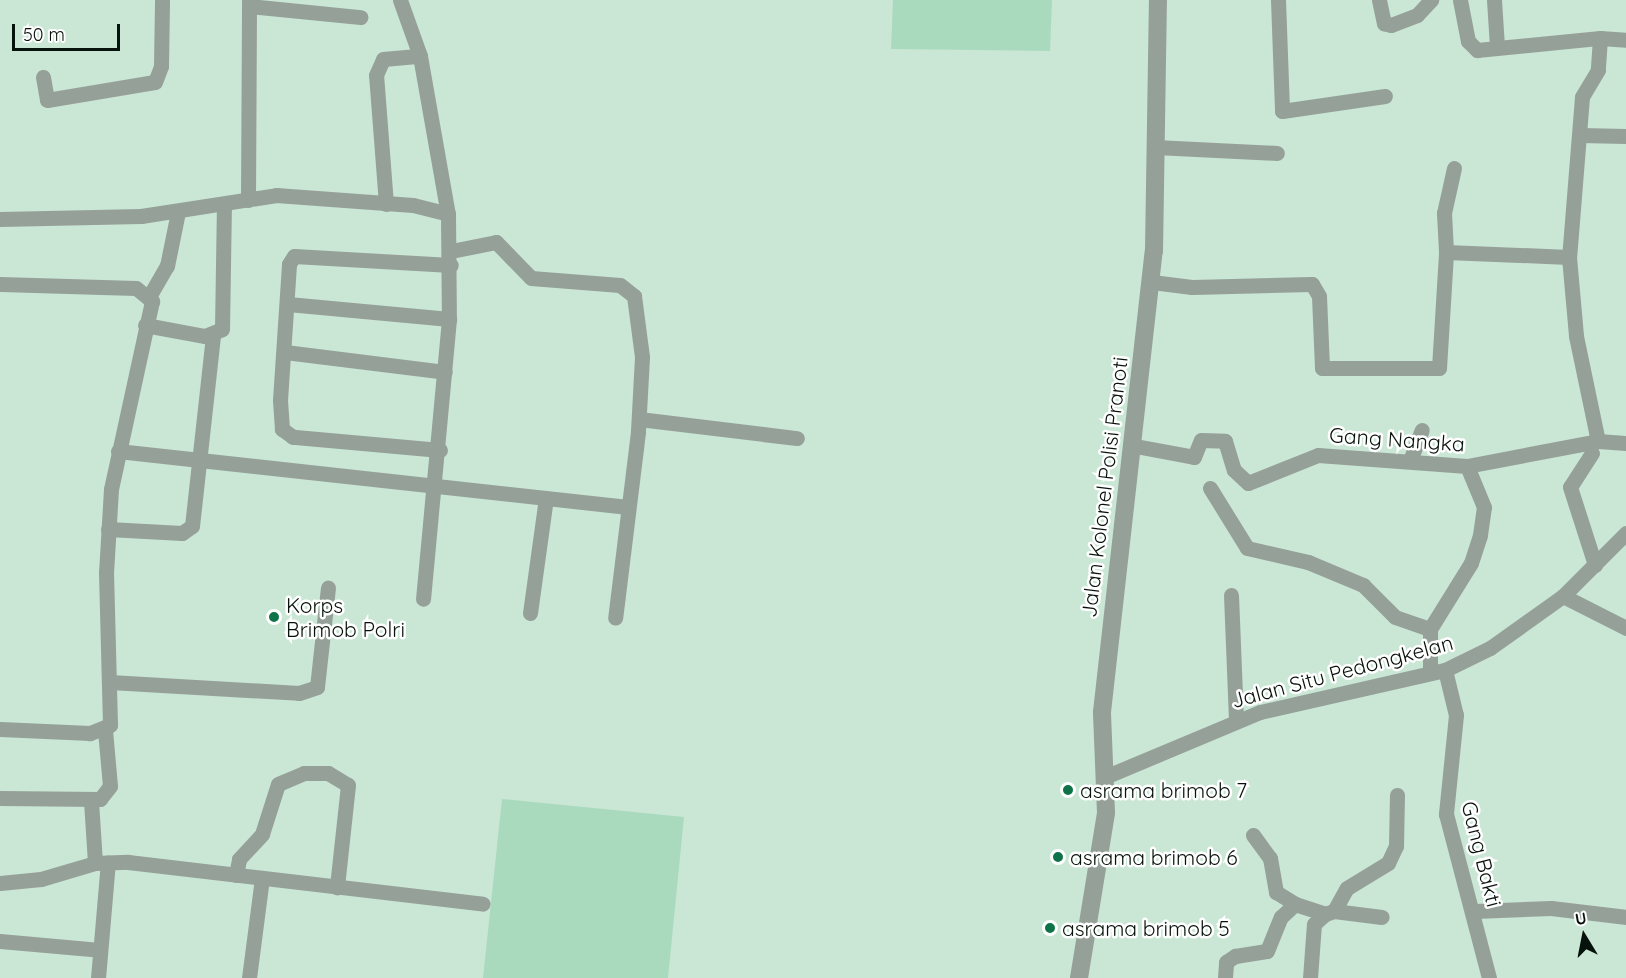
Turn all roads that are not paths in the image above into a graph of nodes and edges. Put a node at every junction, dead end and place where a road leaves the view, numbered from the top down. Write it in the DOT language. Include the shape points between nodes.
graph roads {
  1 [pos="162,0"];
  2 [pos="400,0"];
  3 [pos="1158,0"];
  4 [pos="1278,0"];
  5 [pos="1379,0"];
  6 [pos="1431,0"];
  7 [pos="1460,0"];
  8 [pos="1494,0"];
  9 [pos="249,3"];
  10 [pos="360,17"];
  11 [pos="1600,38"];
  12 [pos="1626,40"];
  13 [pos="1497,47"];
  14 [pos="420,56"];
  15 [pos="43,78"];
  16 [pos="1385,96"];
  17 [pos="1580,135"];
  18 [pos="1626,136"];
  19 [pos="1155,147"];
  20 [pos="1277,153"];
  21 [pos="1454,168"];
  22 [pos="248,200"];
  23 [pos="386,204"];
  24 [pos="224,205"];
  25 [pos="178,212"];
  26 [pos="448,214"];
  27 [pos="0,219"];
  28 [pos="1446,252"];
  29 [pos="1569,257"];
  30 [pos="451,258"];
  31 [pos="1152,282"];
  32 [pos="0,284"];
  33 [pos="150,295"];
  34 [pos="288,304"];
  35 [pos="449,319"];
  36 [pos="145,325"];
  37 [pos="213,336"];
  38 [pos="285,352"];
  39 [pos="445,372"];
  40 [pos="639,419"];
  41 [pos="1422,430"];
  42 [pos="797,438"];
  43 [pos="1626,443"];
  44 [pos="1130,445"];
  45 [pos="1595,447"];
  46 [pos="118,450"];
  47 [pos="440,450"];
  48 [pos="1411,458"];
  49 [pos="196,462"];
  50 [pos="1467,466"];
  51 [pos="434,487"];
  52 [pos="1210,488"];
  53 [pos="546,498"];
  54 [pos="628,507"];
  55 [pos="108,529"];
  56 [pos="1626,533"];
  57 [pos="1595,565"];
  58 [pos="328,588"];
  59 [pos="1231,595"];
  60 [pos="1563,596"];
  61 [pos="423,599"];
  62 [pos="530,612"];
  63 [pos="615,618"];
  64 [pos="1626,628"];
  65 [pos="1430,629"];
  66 [pos="1437,671"];
  67 [pos="110,682"];
  68 [pos="1236,720"];
  69 [pos="0,729"];
  70 [pos="105,730"];
  71 [pos="1107,777"];
  72 [pos="1397,795"];
  73 [pos="0,798"];
  74 [pos="91,801"];
  75 [pos="1253,835"];
  76 [pos="102,862"];
  77 [pos="236,875"];
  78 [pos="262,878"];
  79 [pos="0,883"];
  80 [pos="337,887"];
  81 [pos="483,904"];
  82 [pos="1295,904"];
  83 [pos="1475,911"];
  84 [pos="1329,913"];
  85 [pos="1382,917"];
  86 [pos="1626,917"];
  87 [pos="0,941"];
  88 [pos="100,950"];
  89 [pos="1307,977"];
  90 [pos="98,978"];
  91 [pos="249,978"];
  92 [pos="1080,978"];
  93 [pos="1225,978"];
  94 [pos="1489,978"];
  1 -- 15 [label="street" via="161,66 155,82 47,100"];
  2 -- 14 [label="street"];
  3 -- 19 [label="street, Jalan Kolonel Polisi Pranoti"];
  4 -- 16 [label="street" via="1282,111"];
  5 -- 6 [label="street" via="1384,23 1391,25 1417,15"];
  7 -- 13 [label="street" via="1471,46"];
  8 -- 13 [label="street"];
  9 -- 10 [label="street"];
  9 -- 22 [label="street"];
  11 -- 12 [label="street"];
  11 -- 13 [label="street"];
  11 -- 17 [label="street" via="1598,70 1582,97"];
  14 -- 23 [label="street" via="383,59 376,75"];
  14 -- 26 [label="street"];
  17 -- 18 [label="street"];
  17 -- 29 [label="street"];
  19 -- 20 [label="street"];
  19 -- 31 [label="street, Jalan Kolonel Polisi Pranoti"];
  21 -- 28 [label="street" via="1444,213"];
  22 -- 23 [label="street" via="298,195"];
  22 -- 24 [label="street"];
  23 -- 26 [label="street"];
  24 -- 25 [label="street"];
  24 -- 37 [label="street" via="224,322"];
  25 -- 27 [label="street"];
  25 -- 33 [label="street" via="167,266"];
  26 -- 30 [label="street"];
  28 -- 29 [label="street"];
  28 -- 31 [label="street" via="1439,368 1322,368 1319,296 1312,284 1192,287"];
  29 -- 45 [label="street" via="1576,336"];
  30 -- 34 [label="street" via="300,254 289,264"];
  30 -- 35 [label="street"];
  30 -- 40 [label="street" via="496,242 531,278 632,290 642,357"];
  31 -- 44 [label="street, Jalan Kolonel Polisi Pranoti"];
  32 -- 33 [label="street" via="119,287"];
  33 -- 36 [label="street"];
  34 -- 35 [label="street"];
  34 -- 38 [label="street"];
  35 -- 39 [label="street"];
  36 -- 37 [label="street"];
  36 -- 46 [label="street"];
  37 -- 49 [label="street"];
  38 -- 39 [label="street"];
  38 -- 47 [label="street" via="279,419 287,435"];
  39 -- 47 [label="street"];
  40 -- 42 [label="street"];
  40 -- 54 [label="street"];
  41 -- 48 [label="street"];
  43 -- 45 [label="street, Gang Nangka"];
  44 -- 48 [label="street, Gang Nangka" via="1194,457 1200,440 1226,441 1234,470 1248,483 1305,456"];
  44 -- 71 [label="street, Jalan Kolonel Polisi Pranoti" via="1102,712"];
  45 -- 50 [label="street, Gang Nangka"];
  45 -- 57 [label="street" via="1570,487"];
  46 -- 49 [label="street"];
  46 -- 55 [label="street"];
  47 -- 51 [label="street"];
  48 -- 50 [label="street, Gang Nangka"];
  49 -- 51 [label="street"];
  49 -- 55 [label="street" via="190,530"];
  50 -- 65 [label="street" via="1484,507 1480,535 1471,563"];
  51 -- 53 [label="street"];
  51 -- 61 [label="street"];
  52 -- 65 [label="street" via="1247,548 1308,562 1363,585 1395,617"];
  53 -- 54 [label="street"];
  53 -- 62 [label="street"];
  54 -- 63 [label="street"];
  55 -- 67 [label="street"];
  56 -- 57 [label="street, Jalan Situ Pedongkelan"];
  57 -- 60 [label="street, Jalan Situ Pedongkelan"];
  58 -- 67 [label="street" via="317,687 299,693"];
  59 -- 68 [label="street"];
  60 -- 64 [label="street"];
  60 -- 66 [label="street, Jalan Situ Pedongkelan" via="1490,648"];
  65 -- 66 [label="street, Gang Bakti"];
  66 -- 68 [label="street, Jalan Situ Pedongkelan"];
  66 -- 83 [label="street, Gang Bakti" via="1456,716 1446,814"];
  67 -- 70 [label="street" via="112,718"];
  68 -- 71 [label="street, Jalan Situ Pedongkelan"];
  69 -- 70 [label="street"];
  70 -- 74 [label="street" via="110,786 107,794"];
  71 -- 92 [label="street, Jalan Kolonel Polisi Pranoti" via="1106,813"];
  72 -- 84 [label="street" via="1394,855 1347,888"];
  73 -- 74 [label="street"];
  74 -- 76 [label="street"];
  75 -- 82 [label="street" via="1270,858 1276,892"];
  76 -- 77 [label="street"];
  76 -- 79 [label="street" via="41,879"];
  76 -- 88 [label="street"];
  77 -- 78 [label="street"];
  77 -- 80 [label="street" via="239,859 262,834 278,784 304,773 328,773 348,785"];
  78 -- 80 [label="street"];
  78 -- 91 [label="street"];
  80 -- 81 [label="street"];
  82 -- 84 [label="street"];
  82 -- 93 [label="street" via="1281,917 1267,951 1235,956 1226,962"];
  83 -- 86 [label="street" via="1551,908"];
  83 -- 94 [label="street, Gang Bakti"];
  84 -- 85 [label="street"];
  84 -- 89 [label="street" via="1314,924"];
  87 -- 88 [label="street"];
  88 -- 90 [label="street"];
}
